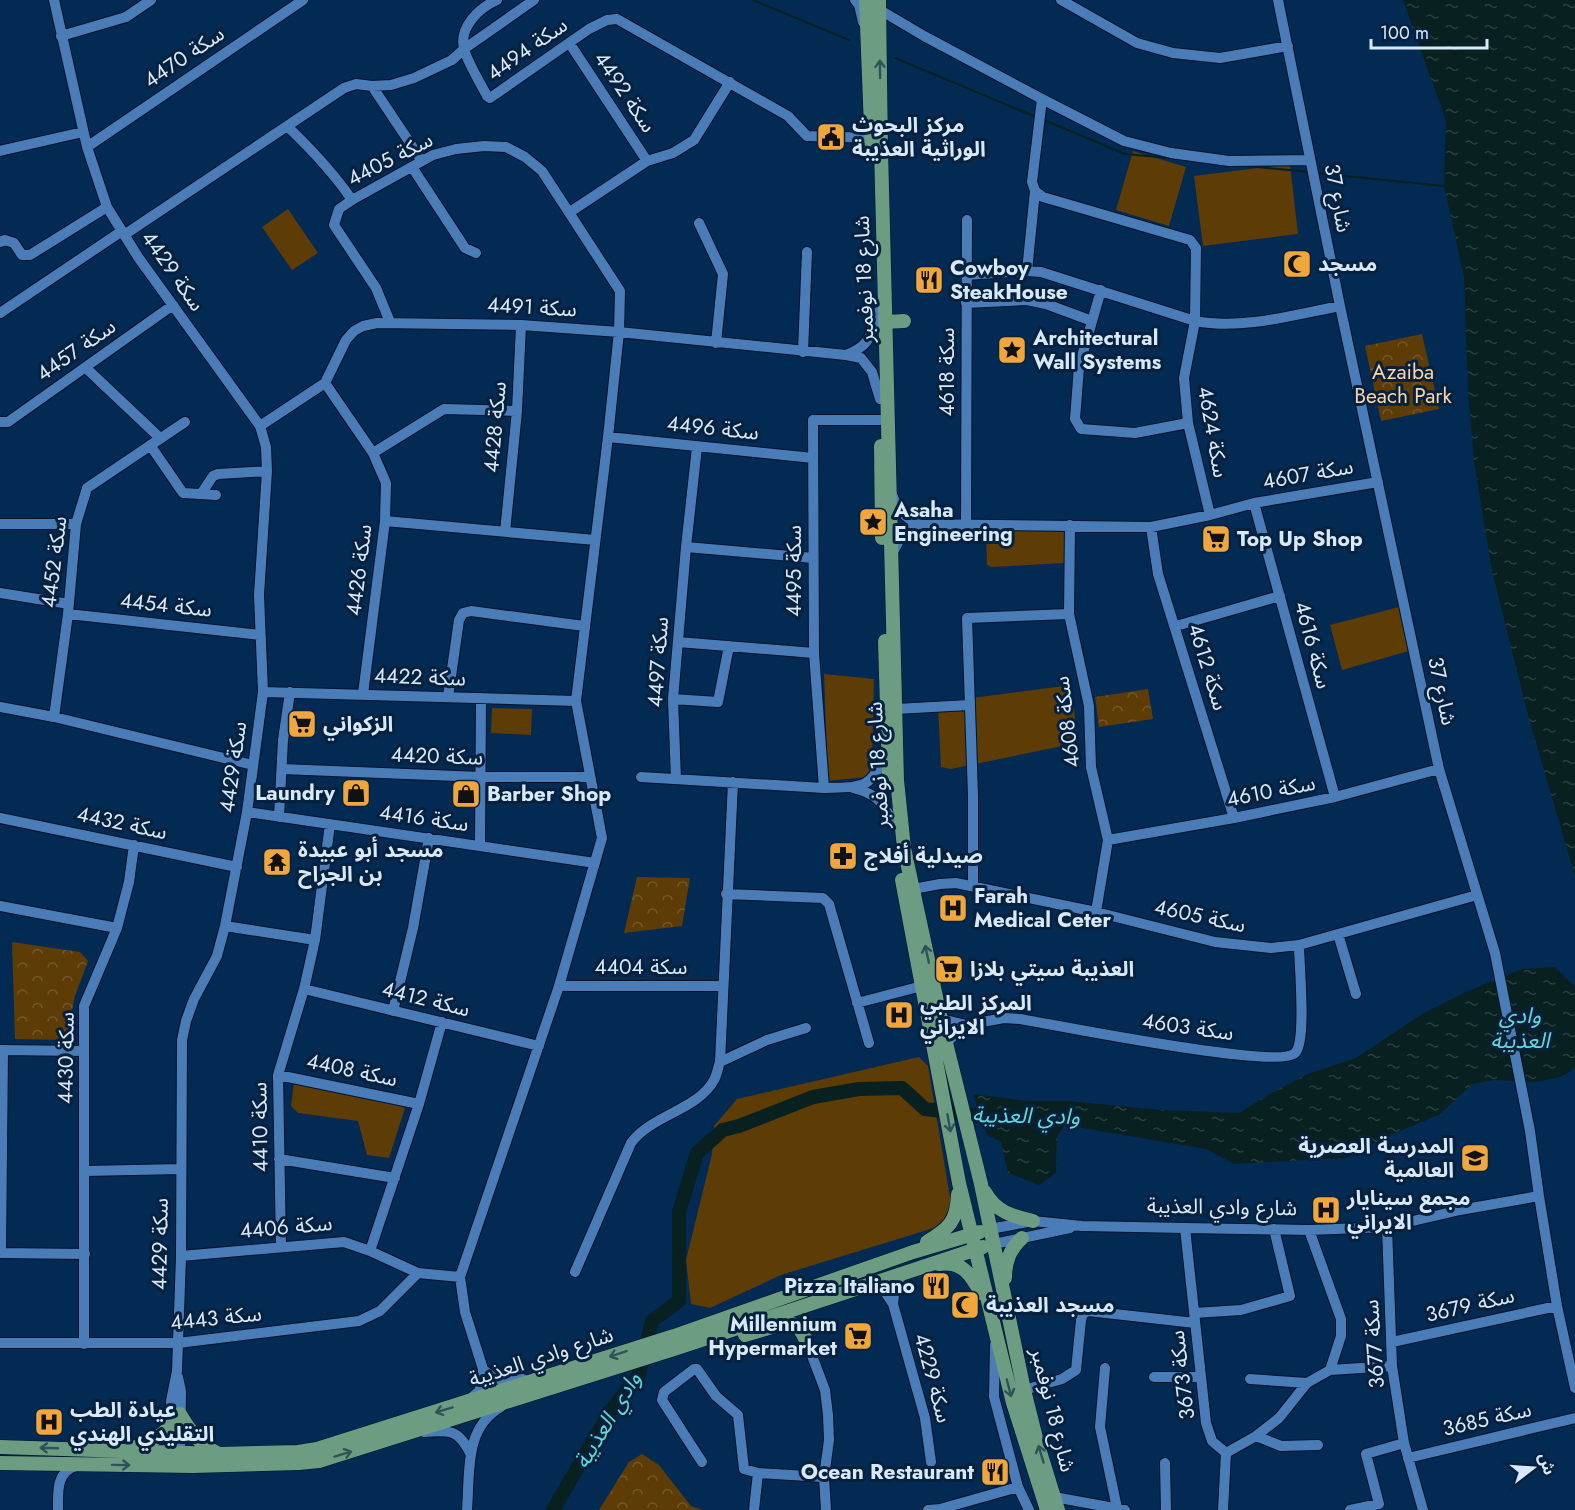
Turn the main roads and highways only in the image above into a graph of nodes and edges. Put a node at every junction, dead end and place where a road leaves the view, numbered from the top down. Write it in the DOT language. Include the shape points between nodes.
graph roads {
  1 [pos="866,0"];
  2 [pos="879,5"];
  3 [pos="882,317"];
  4 [pos="904,321"];
  5 [pos="947,1074"];
  6 [pos="958,1176"];
  7 [pos="981,1184"];
  8 [pos="1033,1221"];
  9 [pos="990,1229"];
  10 [pos="971,1234"];
  11 [pos="1022,1238"];
  12 [pos="994,1244"];
  13 [pos="975,1249"];
  14 [pos="913,1252"];
  15 [pos="910,1270"];
  16 [pos="1004,1301"];
  17 [pos="810,1304"];
  18 [pos="988,1306"];
  19 [pos="722,1334"];
  20 [pos="675,1342"];
  21 [pos="561,1378"];
  22 [pos="0,1447"];
  23 [pos="126,1451"];
  24 [pos="219,1454"];
  25 [pos="175,1459"];
  26 [pos="0,1463"];
  27 [pos="1056,1504"];
  28 [pos="1047,1510"];
  1 -- 3 [label="main road, شارع 18 نوفمبر"];
  3 -- 2 [label="main road, شارع 18 نوفمبر, one-way"];
  3 -- 4 [label="main road"];
  5 -- 3 [label="main road, شارع 18 نوفمبر, one-way" via="946,1043 904,848 900,812"];
  3 -- 5 [label="main road, شارع 18 نوفمبر" via="880,420 887,752 905,900 922,986"];
  5 -- 6 [label="main road, شارع 18 نوفمبر, one-way"];
  5 -- 7 [label="main road, شارع 18 نوفمبر"];
  6 -- 10 [label="main road, شارع 18 نوفمبر"];
  6 -- 14 [label="main road" via="958,1205 949,1227"];
  7 -- 8 [label="main road" via="988,1198 1002,1211"];
  7 -- 9 [label="main road, شارع 18 نوفمبر"];
  9 -- 10 [label="main road, شارع وادي العذيبة"];
  9 -- 12 [label="main road, شارع 18 نوفمبر"];
  10 -- 13 [label="main road, شارع 18 نوفمبر"];
  10 -- 14 [label="main road, شارع وادي العذيبة"];
  11 -- 16 [label="main road" via="1007,1260"];
  12 -- 13 [label="main road, شارع وادي العذيبة"];
  12 -- 16 [label="main road, شارع 18 نوفمبر"];
  13 -- 15 [label="main road, شارع وادي العذيبة"];
  13 -- 18 [label="main road, شارع 18 نوفمبر"];
  14 -- 20 [label="main road, شارع وادي العذيبة"];
  15 -- 17 [label="main road, شارع وادي العذيبة"];
  15 -- 18 [label="main road" via="944,1263 962,1267"];
  27 -- 16 [label="main road, شارع 18 نوفمبر, one-way"];
  17 -- 19 [label="main road, شارع وادي العذيبة"];
  17 -- 19 [label="main road" via="806,1340 792,1323 742,1336"];
  18 -- 28 [label="main road, شارع 18 نوفمبر, one-way"];
  19 -- 20 [label="main road, شارع وادي العذيبة"];
  20 -- 21 [label="main road, شارع وادي العذيبة"];
  21 -- 24 [label="main road, شارع وادي العذيبة, one-way" via="317,1449"];
  25 -- 21 [label="main road, شارع وادي العذيبة, one-way" via="319,1461 509,1402"];
  23 -- 22 [label="main road, شارع وادي العذيبة, one-way"];
  23 -- 24 [label="main road" via="152,1442 176,1419 205,1447"];
  23 -- 25 [label="main road, شارع وادي العذيبة"];
  24 -- 25 [label="main road, شارع وادي العذيبة"];
  26 -- 25 [label="main road, شارع وادي العذيبة, one-way" via="83,1465"];
}
